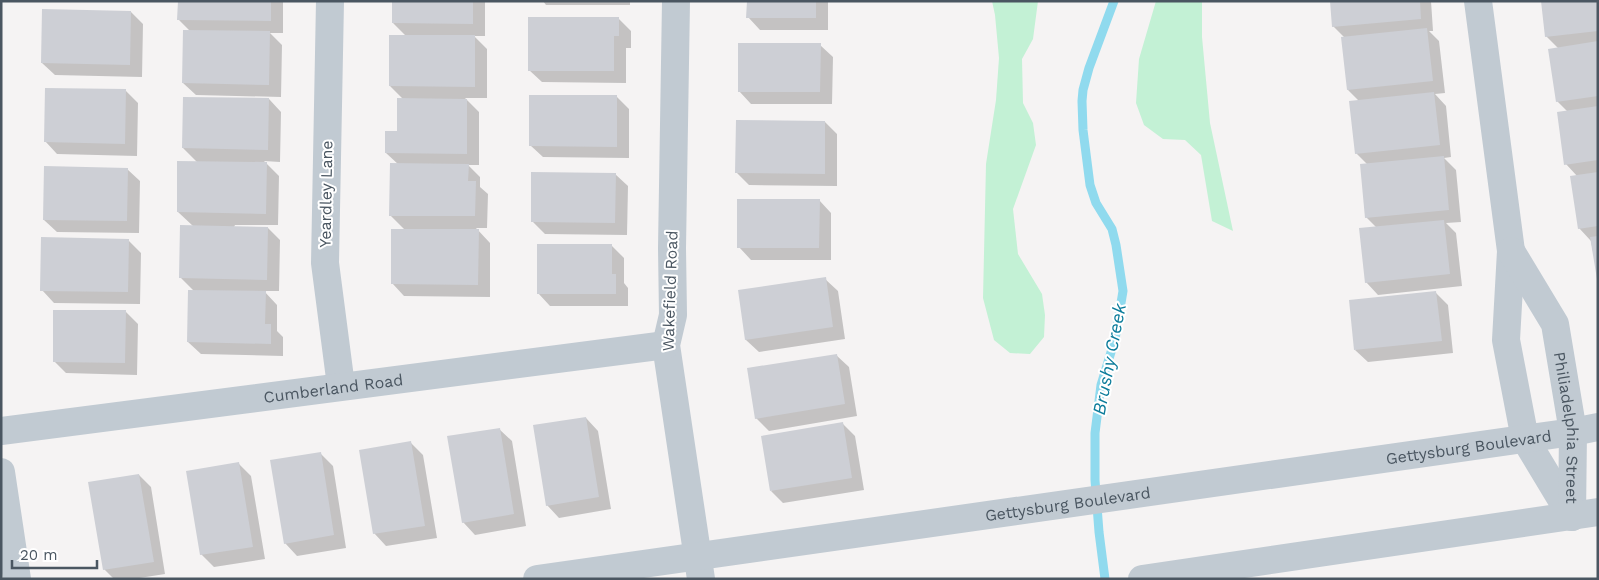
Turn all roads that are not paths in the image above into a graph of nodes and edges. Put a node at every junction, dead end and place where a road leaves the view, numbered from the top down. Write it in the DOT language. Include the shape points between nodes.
graph roads {
  1 [pos="330,1"];
  2 [pos="676,1"];
  3 [pos="1478,1"];
  4 [pos="1511,252"];
  5 [pos="666,345"];
  6 [pos="341,386"];
  7 [pos="1585,430"];
  8 [pos="1,431"];
  9 [pos="1525,439"];
  10 [pos="1,472"];
  11 [pos="1585,515"];
  12 [pos="700,567"];
  13 [pos="17,579"];
  14 [pos="537,579"];
  15 [pos="1142,579"];
  1 -- 6 [label="street, Yeardley Lane" via="325,263"];
  2 -- 5 [label="street, Wakefield Road" via="673,315"];
  3 -- 4 [label="street, Philiadelphia Street"];
  4 -- 7 [label="street, Philiadelphia Street" via="1555,324"];
  4 -- 9 [label="street, Philiadelphia Street" via="1506,340"];
  5 -- 6 [label="street, Cumberland Road"];
  5 -- 12 [label="street, Wakefield Road"];
  6 -- 8 [label="street, Cumberland Road"];
  7 -- 9 [label="street, Gettysburg Boulevard"];
  7 -- 11 [label="street, Philiadelphia Street"];
  9 -- 11 [label="street, Philiadelphia Street"];
  9 -- 12 [label="street, Gettysburg Boulevard" via="958,519"];
  10 -- 13 [label="street"];
  11 -- 15 [label="street"];
  12 -- 14 [label="street, Gettysburg Boulevard"];
}
